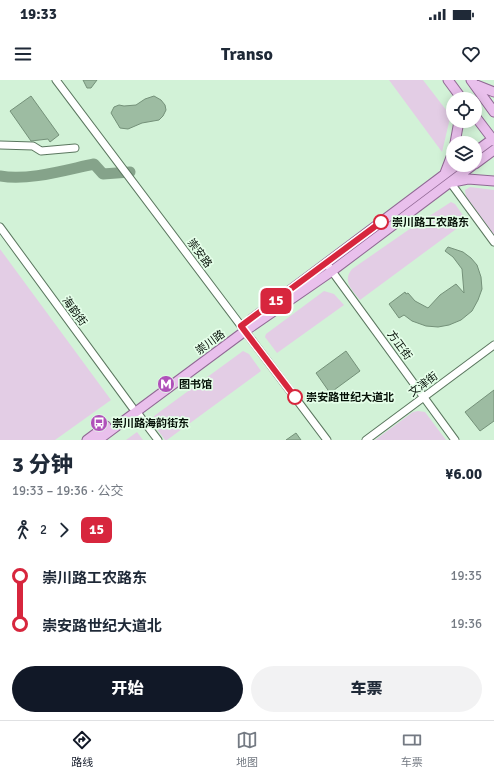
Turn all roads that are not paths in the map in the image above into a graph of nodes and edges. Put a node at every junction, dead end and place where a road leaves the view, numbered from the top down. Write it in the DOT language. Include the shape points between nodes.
graph roads {
  1 [pos="56,80"];
  2 [pos="448,80"];
  3 [pos="472,82"];
  4 [pos="456,92"];
  5 [pos="494,92"];
  6 [pos="494,112"];
  7 [pos="482,125"];
  8 [pos="493,140"];
  9 [pos="0,145"];
  10 [pos="482,147"];
  11 [pos="75,148"];
  12 [pos="494,150"];
  13 [pos="482,158"];
  14 [pos="448,172"];
  15 [pos="463,172"];
  16 [pos="445,174"];
  17 [pos="494,181"];
  18 [pos="450,182"];
  19 [pos="0,228"];
  20 [pos="494,242"];
  21 [pos="329,267"];
  22 [pos="243,329"];
  23 [pos="494,345"];
  24 [pos="424,397"];
  25 [pos="134,409"];
  26 [pos="87,440"];
  27 [pos="98,440"];
  28 [pos="158,440"];
  29 [pos="327,440"];
  30 [pos="366,440"];
  31 [pos="455,440"];
  1 -- 22 [label="street, 崇安路"];
  2 -- 4 [label="main road"];
  3 -- 5 [label="main road"];
  3 -- 6 [label="main road"];
  7 -- 8 [label="main road"];
  8 -- 10 [label="main road"];
  9 -- 11 [label="street" via="33,146 41,151"];
  12 -- 13 [label="main road, 崇川路"];
  14 -- 16 [label="main road, 崇川路"];
  15 -- 18 [label="main road, 崇川路"];
  16 -- 21 [label="main road, 崇川路"];
  17 -- 18 [label="main road" via="468,179"];
  18 -- 20 [label="street"];
  18 -- 21 [label="main road, 崇川路"];
  19 -- 25 [label="street, 海韵街"];
  21 -- 22 [label="main road, 崇川路"];
  21 -- 24 [label="street, 方正街"];
  22 -- 25 [label="main road, 崇川路"];
  22 -- 29 [label="street, 崇安路"];
  23 -- 24 [label="street, 文津街"];
  24 -- 30 [label="street, 文津街"];
  24 -- 31 [label="street, 方正街"];
  25 -- 26 [label="main road, 崇川路"];
  25 -- 27 [label="main road, 崇川路"];
  25 -- 28 [label="street, 海韵街"];
}
